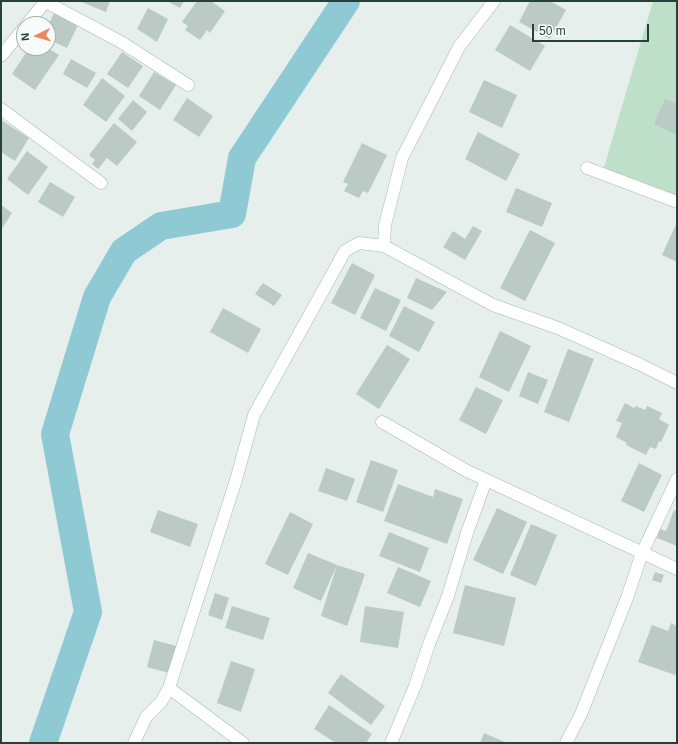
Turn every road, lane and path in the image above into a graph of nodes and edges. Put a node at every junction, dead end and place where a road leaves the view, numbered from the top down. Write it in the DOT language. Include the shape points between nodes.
graph roads {
  1 [pos="46,1"];
  2 [pos="494,1"];
  3 [pos="34,16"];
  4 [pos="16,38"];
  5 [pos="1,56"];
  6 [pos="188,85"];
  7 [pos="1,109"];
  8 [pos="587,168"];
  9 [pos="101,183"];
  10 [pos="677,202"];
  11 [pos="384,246"];
  12 [pos="677,383"];
  13 [pos="382,422"];
  14 [pos="486,480"];
  15 [pos="677,480"];
  16 [pos="642,553"];
  17 [pos="677,568"];
  18 [pos="169,688"];
  19 [pos="134,743"];
  20 [pos="244,743"];
  21 [pos="391,743"];
  22 [pos="566,743"];
  1 -- 3 [label="street"];
  1 -- 6 [label="street" via="122,42"];
  2 -- 11 [label="street" via="459,47 402,158 384,225"];
  4 -- 5 [label="street"];
  7 -- 9 [label="street"];
  8 -- 10 [label="street"];
  11 -- 12 [label="street" via="493,306 558,328"];
  11 -- 18 [label="street" via="360,242 345,251 254,415 236,480"];
  13 -- 14 [label="street" via="467,472"];
  14 -- 16 [label="street"];
  14 -- 21 [label="street" via="448,596"];
  15 -- 16 [label="street"];
  16 -- 17 [label="street"];
  16 -- 22 [label="street" via="581,714"];
  18 -- 19 [label="street" via="146,717"];
  18 -- 20 [label="street"];
}
